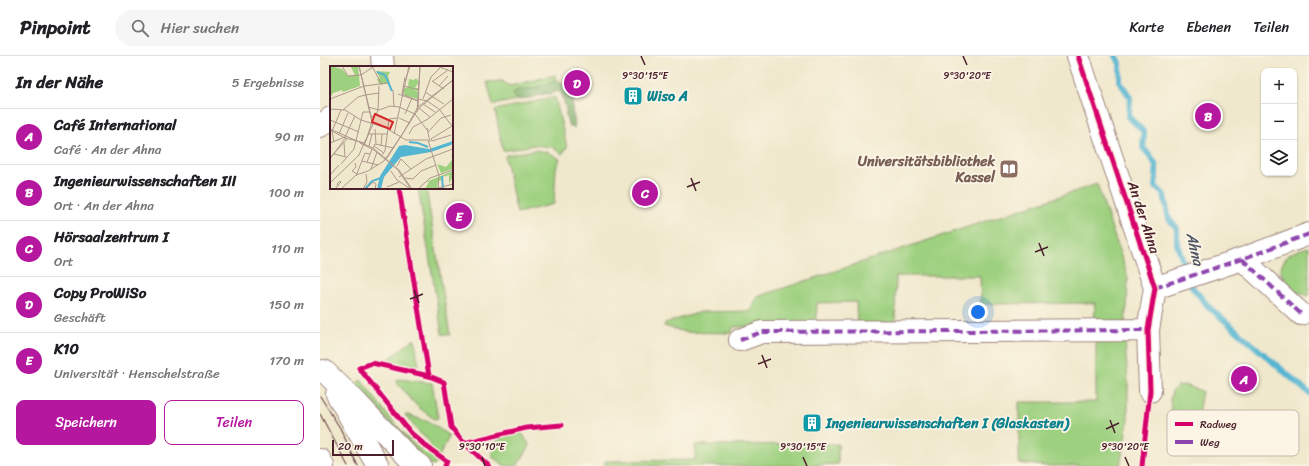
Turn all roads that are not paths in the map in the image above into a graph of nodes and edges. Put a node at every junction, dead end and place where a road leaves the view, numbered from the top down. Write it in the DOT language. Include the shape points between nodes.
graph roads {
  1 [pos="382,56"];
  2 [pos="1078,56"];
  3 [pos="383,66"];
  4 [pos="330,119"];
  5 [pos="320,126"];
  6 [pos="1309,234"];
  7 [pos="1242,259"];
  8 [pos="1155,288"];
  9 [pos="1301,314"];
  10 [pos="1148,330"];
  11 [pos="740,340"];
  12 [pos="322,369"];
  13 [pos="1150,390"];
  14 [pos="320,460"];
  15 [pos="323,466"];
  16 [pos="378,466"];
  17 [pos="420,466"];
  1 -- 3 [label="street"];
  2 -- 8 [label="street, An der Ahna"];
  4 -- 5 [label="street"];
  6 -- 7 [label="street"];
  7 -- 8 [label="street"];
  7 -- 9 [label="street"];
  8 -- 10 [label="street, An der Ahna"];
  10 -- 11 [label="street" via="762,332"];
  10 -- 13 [label="street, An der Ahna"];
  12 -- 16 [label="street"];
  12 -- 17 [label="street" via="409,458"];
  14 -- 15 [label="street"];
}
